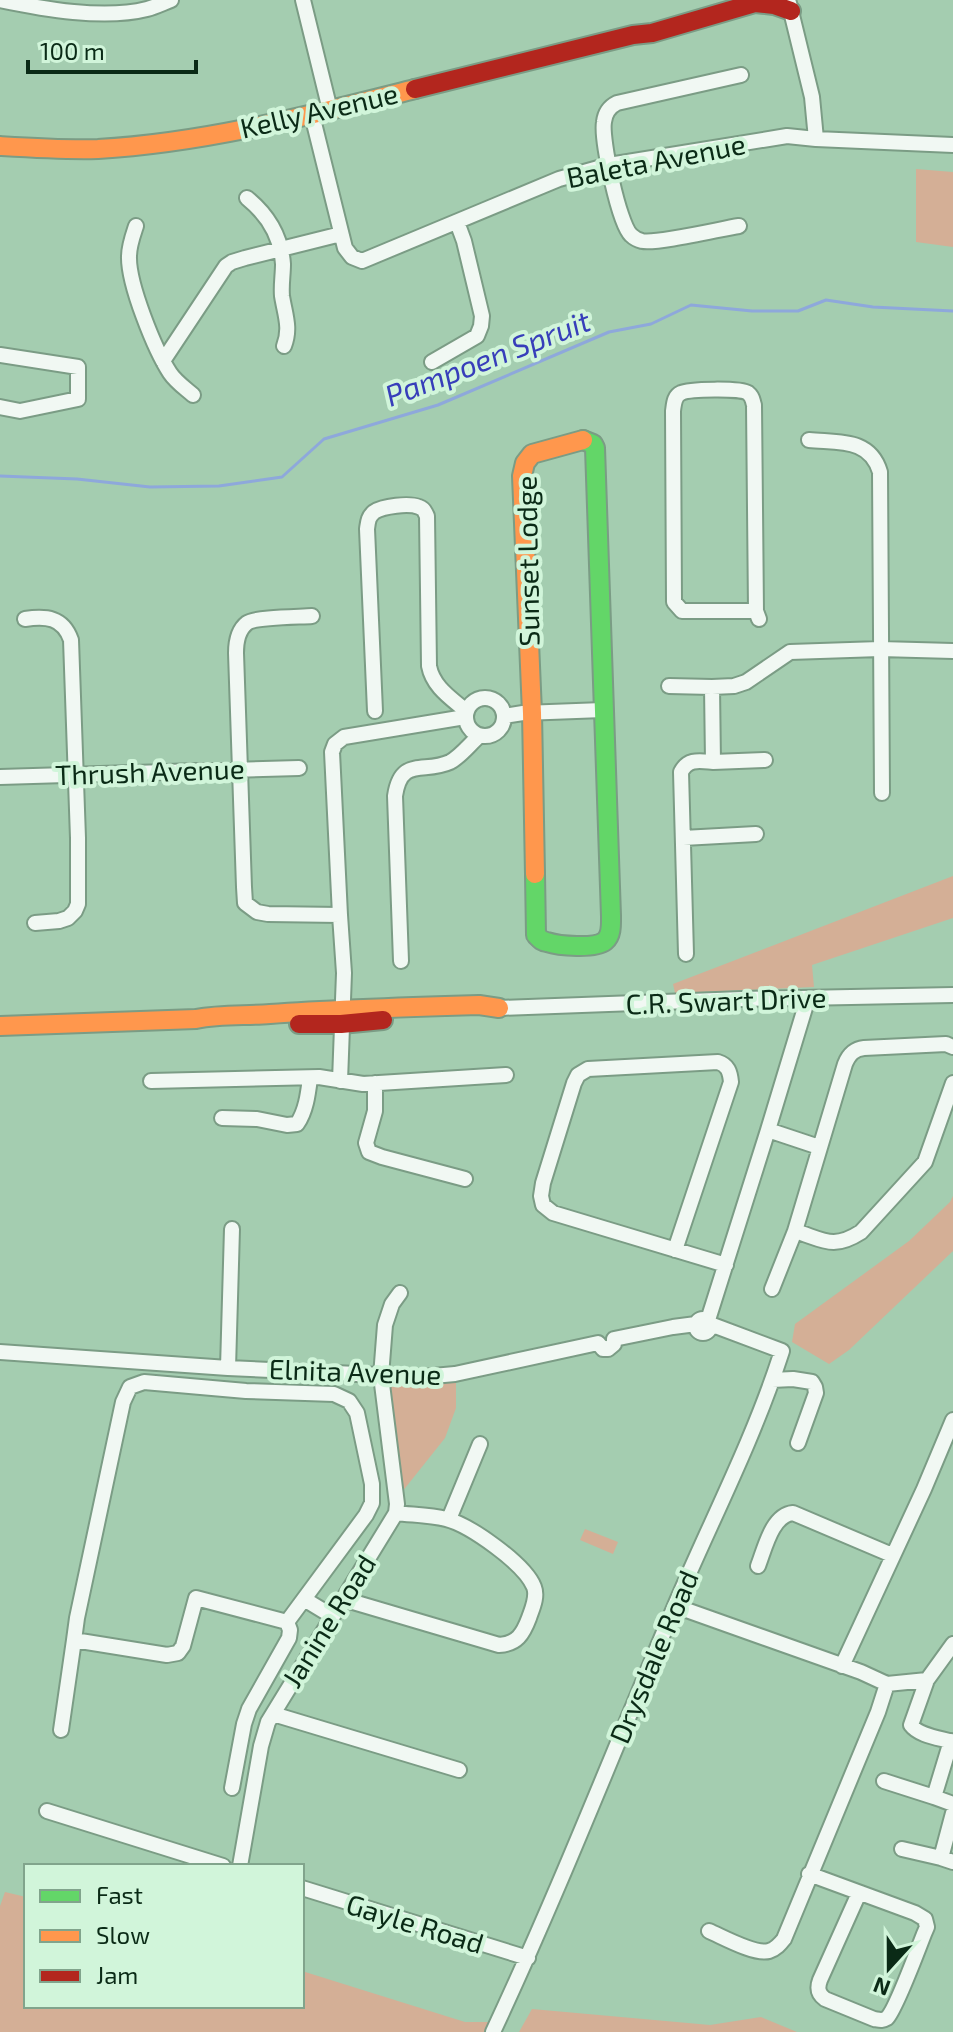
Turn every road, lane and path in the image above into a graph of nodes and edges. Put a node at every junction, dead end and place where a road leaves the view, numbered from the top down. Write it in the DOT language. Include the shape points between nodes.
graph roads {
  1 [pos="0,0"];
  2 [pos="171,0"];
  3 [pos="303,0"];
  4 [pos="718,0"];
  5 [pos="760,1"];
  6 [pos="83,6"];
  7 [pos="794,7"];
  8 [pos="633,35"];
  9 [pos="741,75"];
  10 [pos="321,112"];
  11 [pos="816,139"];
  12 [pos="953,145"];
  13 [pos="0,146"];
  14 [pos="609,165"];
  15 [pos="247,198"];
  16 [pos="457,222"];
  17 [pos="136,226"];
  18 [pos="739,226"];
  19 [pos="341,234"];
  20 [pos="280,249"];
  21 [pos="284,346"];
  22 [pos="0,355"];
  23 [pos="163,361"];
  24 [pos="432,362"];
  25 [pos="193,395"];
  26 [pos="0,407"];
  27 [pos="809,440"];
  28 [pos="757,615"];
  29 [pos="312,616"];
  30 [pos="25,619"];
  31 [pos="880,649"];
  32 [pos="953,651"];
  33 [pos="669,686"];
  34 [pos="712,687"];
  35 [pos="603,710"];
  36 [pos="375,711"];
  37 [pos="532,713"];
  38 [pos="466,714"];
  39 [pos="504,716"];
  40 [pos="479,736"];
  41 [pos="765,760"];
  42 [pos="713,762"];
  43 [pos="299,768"];
  44 [pos="240,769"];
  45 [pos="76,774"];
  46 [pos="0,777"];
  47 [pos="882,793"];
  48 [pos="756,834"];
  49 [pos="683,838"];
  50 [pos="340,915"];
  51 [pos="35,923"];
  52 [pos="686,954"];
  53 [pos="401,961"];
  54 [pos="953,995"];
  55 [pos="808,998"];
  56 [pos="499,1008"];
  57 [pos="342,1016"];
  58 [pos="0,1026"];
  59 [pos="953,1047"];
  60 [pos="506,1075"];
  61 [pos="310,1078"];
  62 [pos="151,1081"];
  63 [pos="340,1081"];
  64 [pos="375,1083"];
  65 [pos="953,1083"];
  66 [pos="222,1118"];
  67 [pos="768,1130"];
  68 [pos="819,1147"];
  69 [pos="465,1179"];
  70 [pos="232,1229"];
  71 [pos="795,1231"];
  72 [pos="675,1250"];
  73 [pos="726,1265"];
  74 [pos="772,1289"];
  75 [pos="400,1293"];
  76 [pos="704,1323"];
  77 [pos="0,1352"];
  78 [pos="228,1368"];
  79 [pos="381,1376"];
  80 [pos="772,1380"];
  81 [pos="953,1420"];
  82 [pos="798,1443"];
  83 [pos="480,1444"];
  84 [pos="396,1513"];
  85 [pos="449,1519"];
  86 [pos="892,1555"];
  87 [pos="758,1566"];
  88 [pos="304,1599"];
  89 [pos="343,1599"];
  90 [pos="675,1606"];
  91 [pos="332,1616"];
  92 [pos="287,1622"];
  93 [pos="74,1640"];
  94 [pos="953,1644"];
  95 [pos="842,1666"];
  96 [pos="927,1680"];
  97 [pos="887,1684"];
  98 [pos="273,1714"];
  99 [pos="61,1730"];
  100 [pos="952,1742"];
  101 [pos="459,1770"];
  102 [pos="884,1781"];
  103 [pos="232,1788"];
  104 [pos="934,1797"];
  105 [pos="953,1804"];
  106 [pos="47,1811"];
  107 [pos="953,1813"];
  108 [pos="902,1849"];
  109 [pos="947,1860"];
  110 [pos="217,1864"];
  111 [pos="240,1864"];
  112 [pos="809,1874"];
  113 [pos="304,1889"];
  114 [pos="859,1893"];
  115 [pos="709,1931"];
  116 [pos="528,1958"];
  117 [pos="493,2032"];
  1 -- 6 [label="street" via="30,7"];
  2 -- 6 [label="street" via="126,12"];
  3 -- 10 [label="street"];
  4 -- 8 [label="street, Kelly Avenue"];
  5 -- 7 [label="street"];
  5 -- 8 [label="street, Kelly Avenue"];
  7 -- 11 [label="street"];
  8 -- 10 [label="street, Kelly Avenue"];
  9 -- 14 [label="street" via="612,106 603,126"];
  10 -- 13 [label="street, Kelly Avenue" via="179,141"];
  10 -- 19 [label="street"];
  11 -- 12 [label="street, Baleta Avenue"];
  11 -- 14 [label="street, Baleta Avenue" via="787,136"];
  14 -- 16 [label="street, Baleta Avenue" via="559,179"];
  14 -- 18 [label="street" via="623,220 630,234 642,241"];
  15 -- 20 [label="street" via="268,219"];
  16 -- 19 [label="street, Baleta Avenue" via="362,261 352,257"];
  16 -- 24 [label="street" via="481,326 477,336"];
  17 -- 23 [label="street" via="131,276"];
  19 -- 20 [label="street"];
  20 -- 21 [label="street" via="289,325"];
  20 -- 23 [label="street" via="226,266"];
  22 -- 26 [label="street" via="78,367 78,399 20,411"];
  23 -- 25 [label="street"];
  27 -- 31 [label="street" via="857,445 872,455 880,472"];
  28 -- 28 [label="street" via="688,612 674,602 673,411 675,398 683,392 734,389 752,398"];
  29 -- 44 [label="street" via="252,621 239,633"];
  30 -- 45 [label="street" via="53,618 71,640"];
  31 -- 32 [label="street"];
  31 -- 34 [label="street" via="790,652 746,682"];
  31 -- 47 [label="street"];
  33 -- 34 [label="street"];
  34 -- 42 [label="street"];
  35 -- 37 [label="street"];
  35 -- 37 [label="street, Sunset Lodge" via="611,916 608,937 599,945 545,942 536,935"];
  35 -- 37 [label="street, Sunset Lodge" via="595,448 583,440 532,454 522,476"];
  36 -- 38 [label="street" via="367,529 369,519 382,508 411,505 427,516 430,674"];
  37 -- 39 [label="street"];
  38 -- 39 [label="street" via="474,701 487,698 499,704"];
  38 -- 40 [label="street" via="469,729"];
  38 -- 50 [label="street" via="344,737 335,744"];
  39 -- 40 [label="street" via="497,732"];
  40 -- 53 [label="street" via="450,762 407,770 397,786"];
  41 -- 42 [label="street"];
  42 -- 49 [label="street" via="690,762 681,772"];
  43 -- 44 [label="street, Thrush Avenue"];
  44 -- 45 [label="street, Thrush Avenue"];
  44 -- 50 [label="street" via="245,903 268,914"];
  45 -- 46 [label="street, Thrush Avenue"];
  45 -- 51 [label="street" via="78,904 68,918"];
  48 -- 49 [label="street"];
  49 -- 52 [label="street"];
  50 -- 57 [label="street"];
  54 -- 55 [label="street, C.R. Swart Drive"];
  55 -- 56 [label="street, C.R. Swart Drive"];
  55 -- 67 [label="street"];
  56 -- 57 [label="street, C.R. Swart Drive" via="479,1005"];
  57 -- 58 [label="street, C.R. Swart Drive" via="217,1015"];
  57 -- 63 [label="street"];
  59 -- 68 [label="street" via="856,1049 845,1064"];
  60 -- 64 [label="street"];
  61 -- 62 [label="street"];
  61 -- 63 [label="street"];
  61 -- 66 [label="street" via="297,1124"];
  63 -- 64 [label="street"];
  64 -- 69 [label="street" via="369,1152"];
  65 -- 71 [label="street" via="925,1162 861,1232 835,1243"];
  67 -- 68 [label="street"];
  67 -- 73 [label="street"];
  68 -- 71 [label="street"];
  70 -- 78 [label="street"];
  71 -- 74 [label="street"];
  72 -- 72 [label="street" via="553,1213 543,1205 543,1183 582,1071 718,1062 728,1068 731,1082"];
  72 -- 73 [label="street"];
  73 -- 76 [label="street"];
  75 -- 79 [label="street" via="385,1325"];
  76 -- 79 [label="street, Elnita Avenue" via="614,1339 605,1334 598,1343 455,1374"];
  76 -- 80 [label="street, Drysdale Road" via="782,1351"];
  77 -- 78 [label="street, Elnita Avenue"];
  78 -- 79 [label="street, Elnita Avenue"];
  79 -- 84 [label="street"];
  80 -- 82 [label="street" via="812,1382 815,1387"];
  80 -- 90 [label="street, Drysdale Road"];
  81 -- 86 [label="street"];
  83 -- 85 [label="street"];
  84 -- 85 [label="street"];
  84 -- 89 [label="street, Janine Road"];
  85 -- 89 [label="street" via="495,1545 534,1586 534,1601 517,1639 499,1645"];
  86 -- 87 [label="street" via="788,1513 775,1526"];
  86 -- 95 [label="street"];
  88 -- 91 [label="street"];
  88 -- 92 [label="street"];
  88 -- 93 [label="street" via="372,1503 354,1407 334,1394 144,1382 130,1387 123,1402"];
  89 -- 91 [label="street, Janine Road"];
  90 -- 95 [label="street"];
  90 -- 116 [label="street, Drysdale Road"];
  91 -- 98 [label="street, Janine Road"];
  92 -- 93 [label="street" via="196,1598 178,1653"];
  92 -- 103 [label="street" via="286,1645 245,1718"];
  93 -- 99 [label="street"];
  94 -- 96 [label="street"];
  95 -- 97 [label="street"];
  96 -- 97 [label="street"];
  96 -- 100 [label="street" via="912,1727"];
  97 -- 112 [label="street"];
  98 -- 101 [label="street"];
  98 -- 111 [label="street, Janine Road" via="261,1746"];
  100 -- 104 [label="street"];
  102 -- 104 [label="street"];
  104 -- 105 [label="street"];
  106 -- 110 [label="street"];
  107 -- 109 [label="street"];
  108 -- 109 [label="street"];
  112 -- 114 [label="street"];
  112 -- 115 [label="street" via="784,1939 771,1951"];
  113 -- 116 [label="street, Gayle Road"];
  114 -- 114 [label="street" via="818,1988 829,2001 882,2020 895,2004 927,1923 915,1913"];
  116 -- 117 [label="street, Drysdale Road"];
}
